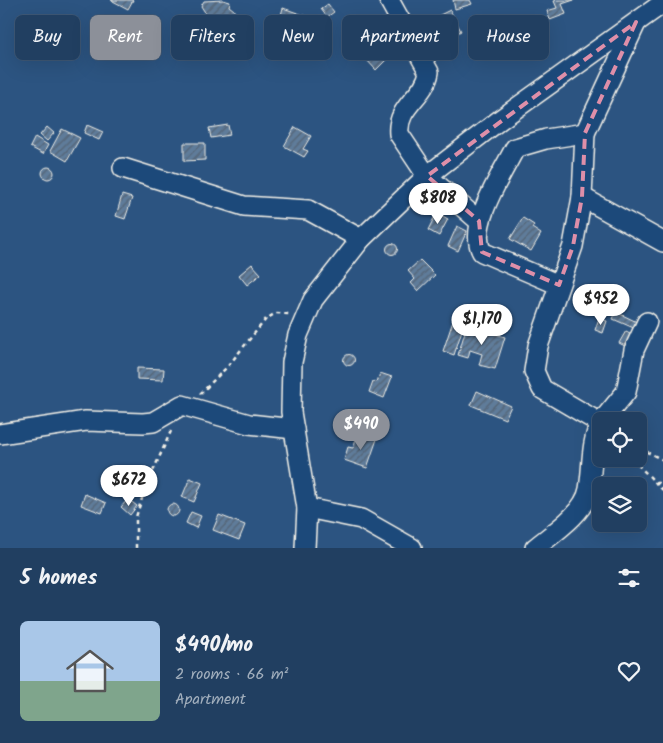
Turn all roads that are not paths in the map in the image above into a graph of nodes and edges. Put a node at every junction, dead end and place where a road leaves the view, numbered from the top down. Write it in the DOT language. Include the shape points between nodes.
graph roads {
  1 [pos="389,0"];
  2 [pos="663,3"];
  3 [pos="636,22"];
  4 [pos="501,119"];
  5 [pos="584,133"];
  6 [pos="515,148"];
  7 [pos="123,168"];
  8 [pos="426,176"];
  9 [pos="582,197"];
  10 [pos="479,221"];
  11 [pos="361,239"];
  12 [pos="663,242"];
  13 [pos="559,285"];
  14 [pos="647,322"];
  15 [pos="609,412"];
  16 [pos="592,417"];
  17 [pos="294,429"];
  18 [pos="0,434"];
  19 [pos="592,453"];
  20 [pos="307,508"];
  21 [pos="305,548"];
  22 [pos="412,548"];
  23 [pos="535,548"];
  1 -- 8 [label="street" via="429,72 427,80 401,114 398,125 399,134"];
  2 -- 3 [label="street"];
  3 -- 4 [label="street"];
  3 -- 5 [label="street"];
  4 -- 6 [label="street"];
  4 -- 8 [label="street"];
  5 -- 6 [label="street"];
  5 -- 9 [label="street"];
  6 -- 10 [label="street"];
  7 -- 11 [label="street" via="244,206 308,210"];
  8 -- 10 [label="street"];
  8 -- 11 [label="street"];
  9 -- 12 [label="street"];
  9 -- 13 [label="street" via="573,246"];
  10 -- 13 [label="street" via="482,252"];
  11 -- 17 [label="street" via="313,300 298,335 292,362"];
  13 -- 16 [label="street" via="538,346 534,371 542,389"];
  14 -- 15 [label="street" via="634,350 626,392"];
  17 -- 18 [label="street" via="249,424 182,405 153,422 143,424 86,421"];
  17 -- 20 [label="street"];
  19 -- 23 [label="street" via="589,492 575,515"];
  20 -- 21 [label="street"];
  20 -- 22 [label="street" via="361,519"];
}
